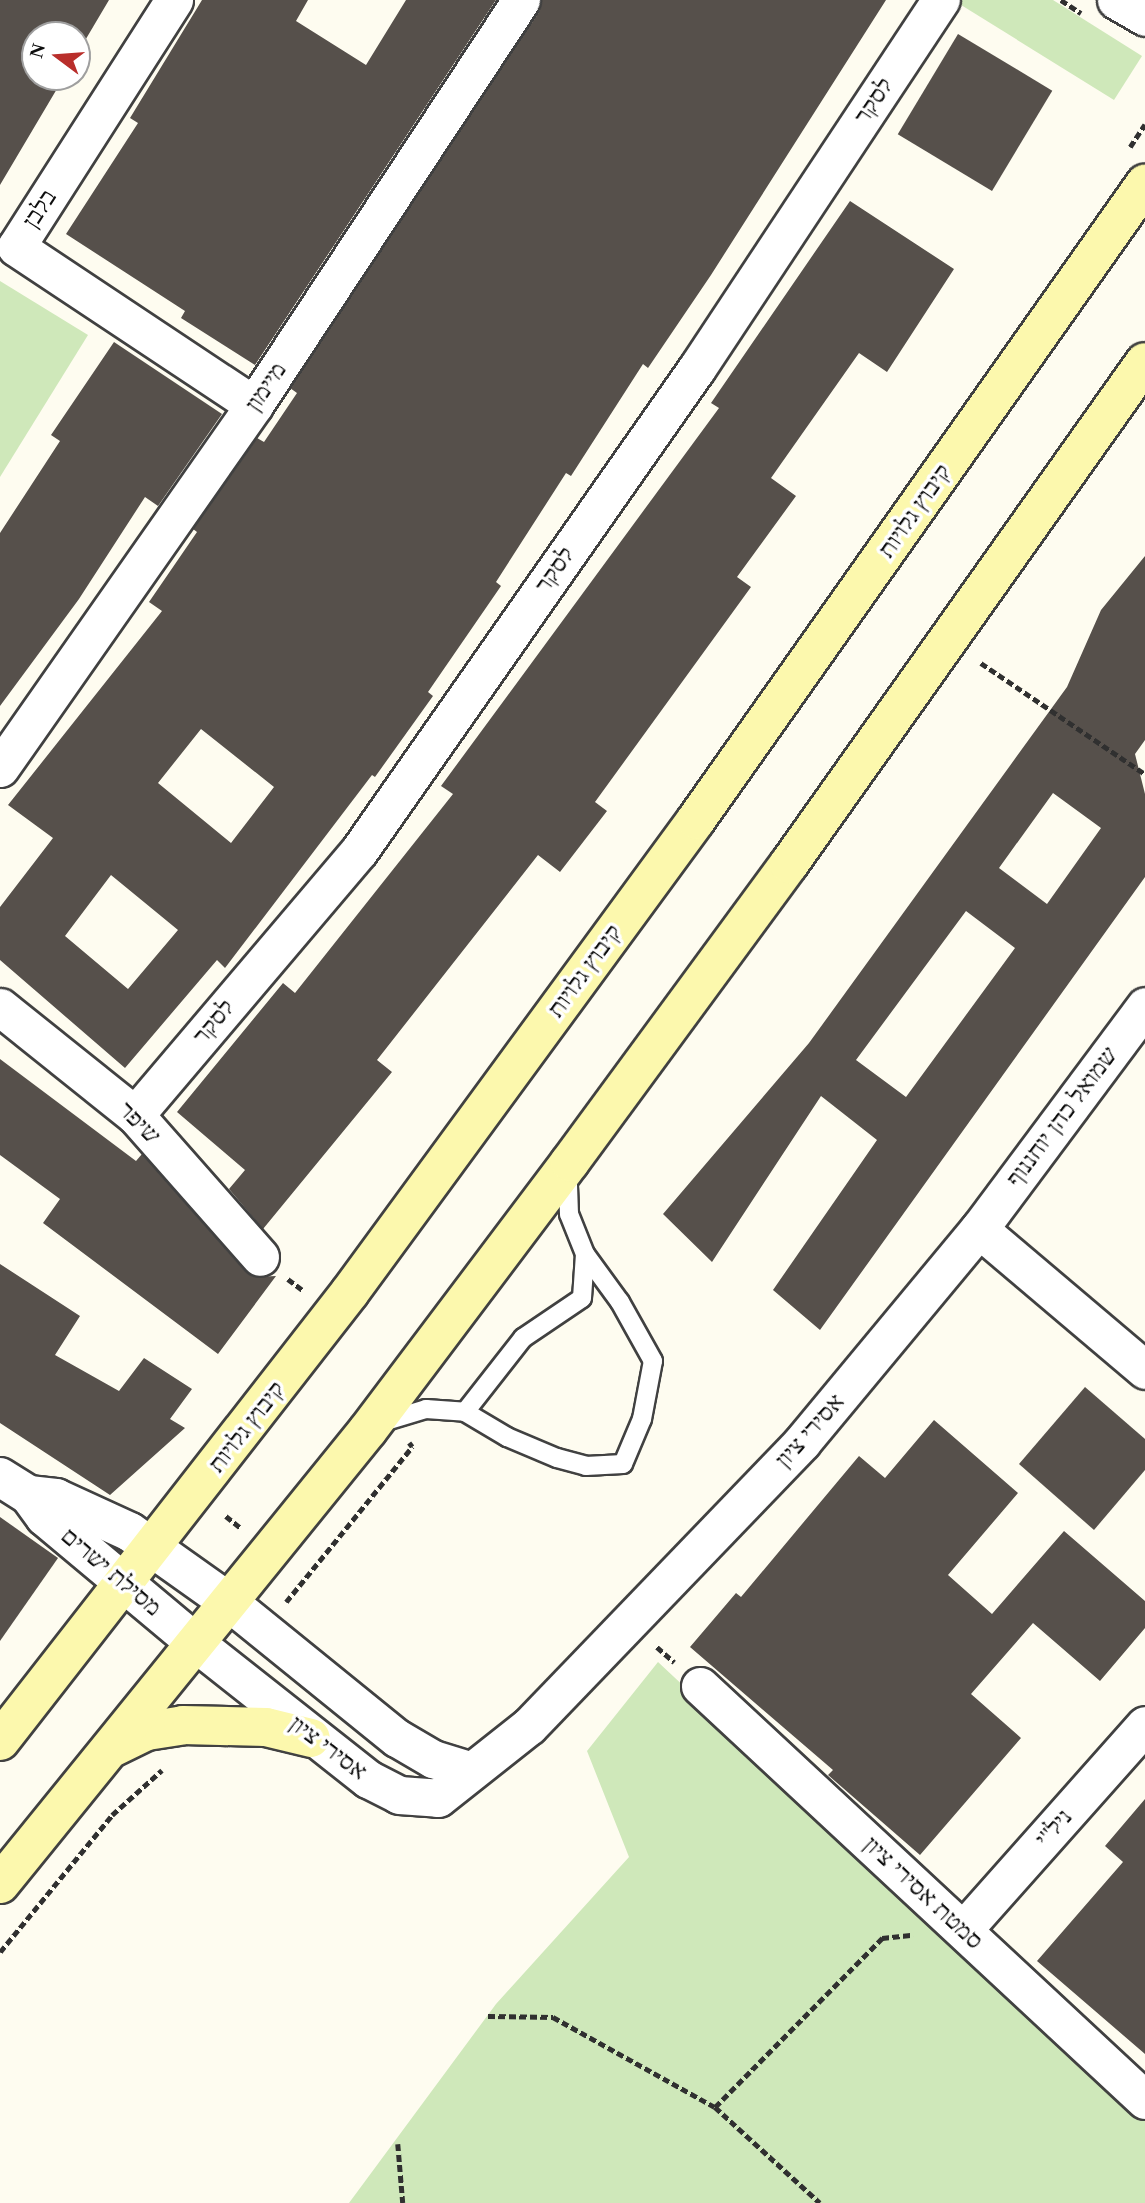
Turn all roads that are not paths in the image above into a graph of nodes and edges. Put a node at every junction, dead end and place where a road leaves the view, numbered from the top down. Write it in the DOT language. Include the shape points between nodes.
graph roads {
  1 [pos="174,0"];
  2 [pos="522,0"];
  3 [pos="941,0"];
  4 [pos="1116,0"];
  5 [pos="1145,17"];
  6 [pos="1145,184"];
  7 [pos="1145,362"];
  8 [pos="254,405"];
  9 [pos="0,768"];
  10 [pos="1145,1006"];
  11 [pos="0,1007"];
  12 [pos="135,1115"];
  13 [pos="570,1162"];
  14 [pos="979,1229"];
  15 [pos="584,1254"];
  16 [pos="260,1257"];
  17 [pos="1145,1370"];
  18 [pos="465,1412"];
  19 [pos="368,1430"];
  20 [pos="15,1486"];
  21 [pos="154,1545"];
  22 [pos="124,1586"];
  23 [pos="230,1603"];
  24 [pos="197,1644"];
  25 [pos="701,1686"];
  26 [pos="1145,1725"];
  27 [pos="311,1738"];
  28 [pos="0,1741"];
  29 [pos="109,1750"];
  30 [pos="470,1770"];
  31 [pos="0,1884"];
  32 [pos="963,1930"];
  33 [pos="1145,2100"];
  1 -- 8 [label="street, בלבן" via="16,247"];
  2 -- 8 [label="street, מיימון"];
  3 -- 12 [label="street, לסקר" via="697,368 359,851"];
  4 -- 5 [label="street"];
  6 -- 21 [label="main road, קיבוץ גלויות" via="687,831 350,1292"];
  7 -- 13 [label="main road"];
  8 -- 9 [label="street, מיימון"];
  10 -- 14 [label="street, שמואל כהן יוחננוף"];
  11 -- 12 [label="street, שיפר"];
  12 -- 16 [label="street, שיפר"];
  13 -- 15 [label="lane" via="569,1214"];
  13 -- 19 [label="main road"];
  14 -- 17 [label="street"];
  14 -- 30 [label="street, אסירי ציון" via="802,1442 529,1726"];
  15 -- 18 [label="lane" via="582,1298 523,1338"];
  15 -- 18 [label="lane" via="620,1301 653,1361 642,1419 623,1464 586,1466 557,1458 507,1437"];
  18 -- 19 [label="lane" via="408,1412"];
  19 -- 23 [label="main road"];
  20 -- 21 [label="street, מסילת ישרים" via="56,1499"];
  20 -- 22 [label="street, מסילת ישרים"];
  21 -- 22 [label="main road, קיבוץ גלויות"];
  21 -- 23 [label="street, מסילת ישרים"];
  22 -- 24 [label="street, מסילת ישרים"];
  22 -- 28 [label="main road, קיבוץ גלויות"];
  23 -- 24 [label="main road"];
  23 -- 30 [label="street, אסירי ציון" via="397,1738 433,1759"];
  24 -- 27 [label="street, אסירי ציון"];
  24 -- 29 [label="main road"];
  25 -- 32 [label="street, סמטת אסירי ציון"];
  26 -- 32 [label="street, ניל\"י"];
  27 -- 29 [label="main road" via="266,1727 183,1725 147,1731"];
  27 -- 30 [label="street, אסירי ציון" via="368,1779 420,1800 438,1798"];
  29 -- 31 [label="main road"];
  32 -- 33 [label="street, סמטת אסירי ציון"];
}
